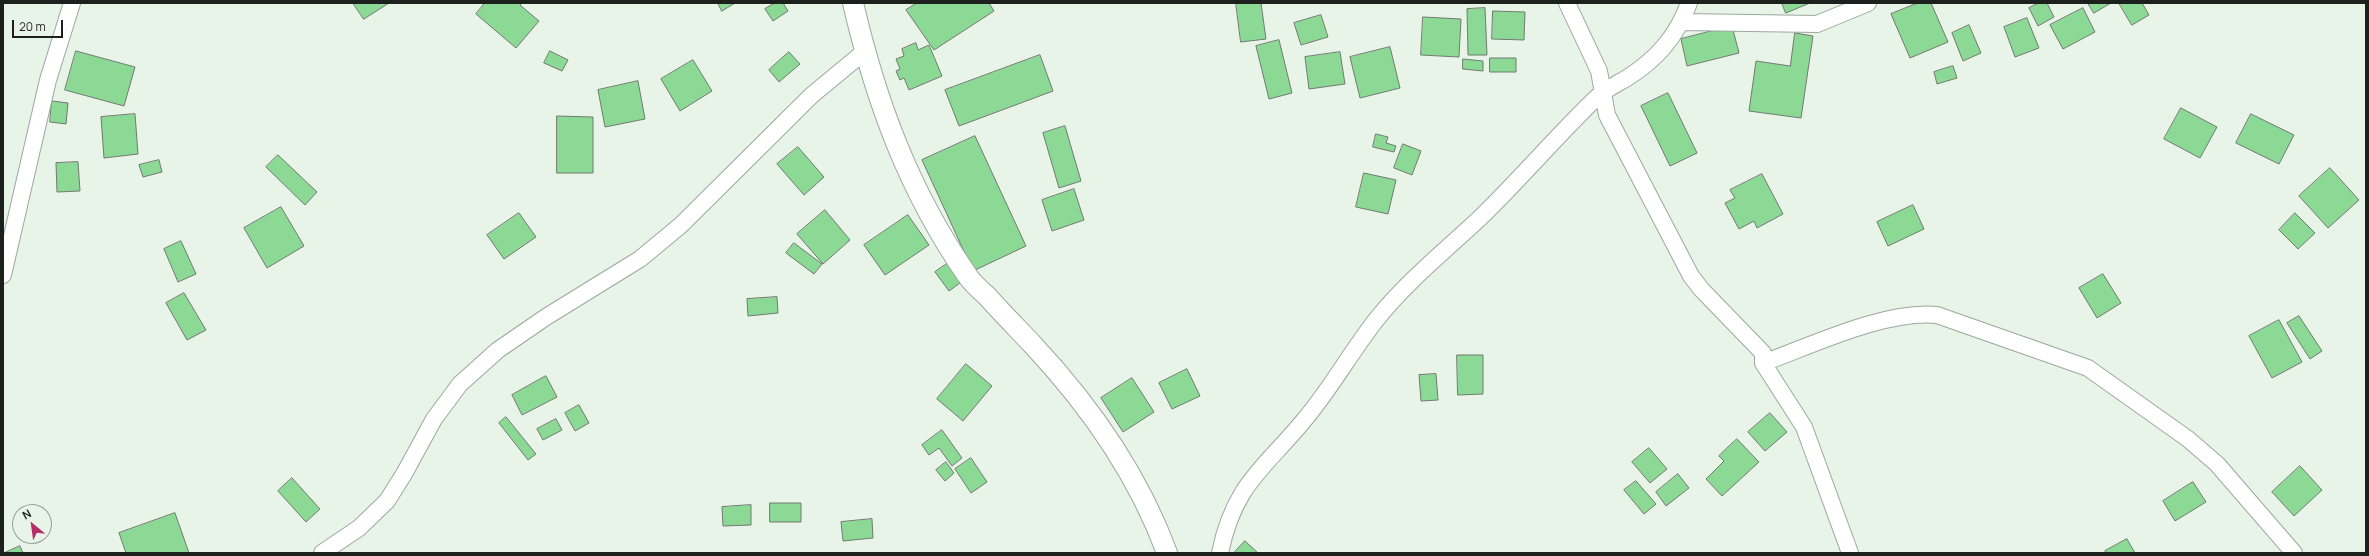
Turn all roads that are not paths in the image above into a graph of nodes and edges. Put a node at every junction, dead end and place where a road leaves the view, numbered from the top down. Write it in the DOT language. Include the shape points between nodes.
graph roads {
  1 [pos="72,3"];
  2 [pos="852,3"];
  3 [pos="1567,3"];
  4 [pos="1689,3"];
  5 [pos="1868,3"];
  6 [pos="1682,22"];
  7 [pos="864,52"];
  8 [pos="1603,91"];
  9 [pos="3,275"];
  10 [pos="1764,363"];
  11 [pos="322,553"];
  12 [pos="1167,553"];
  13 [pos="1220,553"];
  14 [pos="1850,553"];
  15 [pos="2294,553"];
  1 -- 9 [label="street" via="48,80"];
  2 -- 7 [label="street"];
  3 -- 8 [label="street" via="1599,71"];
  4 -- 6 [label="street"];
  5 -- 6 [label="street" via="1817,24"];
  6 -- 8 [label="street" via="1664,49 1646,66"];
  7 -- 11 [label="street" via="812,95 682,225 640,260 546,317 498,350 460,384 434,418 387,501 359,528"];
  7 -- 12 [label="street" via="892,139 914,187 967,276 1034,346 1088,409 1130,472"];
  8 -- 10 [label="street" via="1604,105 1614,130 1691,276 1763,352"];
  8 -- 13 [label="street" via="1480,217 1408,283 1376,320 1306,419 1244,488 1232,511"];
  10 -- 14 [label="street" via="1804,427"];
  10 -- 15 [label="street" via="1877,322 1918,313 1937,315 2088,368 2188,439 2217,464"];
}
